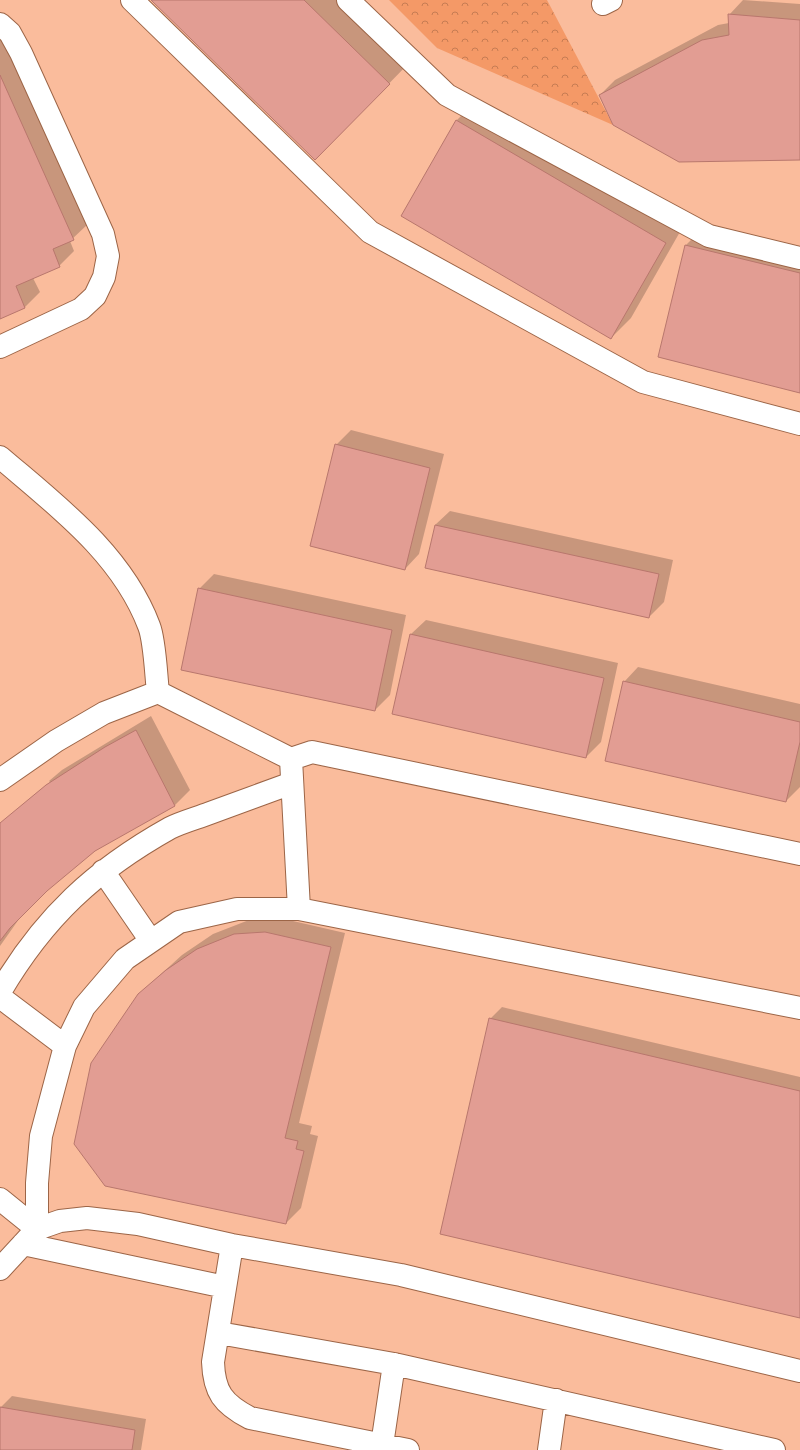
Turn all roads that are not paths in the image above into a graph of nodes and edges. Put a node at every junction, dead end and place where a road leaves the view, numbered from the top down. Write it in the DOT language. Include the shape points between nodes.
graph roads {
  1 [pos="132,0"];
  2 [pos="348,0"];
  3 [pos="0,24"];
  4 [pos="800,258"];
  5 [pos="0,347"];
  6 [pos="800,424"];
  7 [pos="0,457"];
  8 [pos="158,692"];
  9 [pos="291,759"];
  10 [pos="0,780"];
  11 [pos="292,783"];
  12 [pos="800,854"];
  13 [pos="103,871"];
  14 [pos="299,909"];
  15 [pos="150,941"];
  16 [pos="0,992"];
  17 [pos="0,997"];
  18 [pos="800,1008"];
  19 [pos="65,1046"];
  20 [pos="0,1199"];
  21 [pos="30,1236"];
  22 [pos="232,1245"];
  23 [pos="0,1269"];
  24 [pos="225,1287"];
  25 [pos="219,1333"];
  26 [pos="394,1364"];
  27 [pos="800,1371"];
  28 [pos="556,1400"];
  29 [pos="382,1445"];
  30 [pos="726,1445"];
  31 [pos="408,1450"];
  32 [pos="549,1450"];
  33 [pos="774,1450"];
  1 -- 6 [label="lane" via="370,232 643,382"];
  2 -- 4 [label="lane" via="447,94 709,236"];
  3 -- 5 [label="lane" via="10,33 21,53 103,234 108,256 104,277 95,296 81,309"];
  7 -- 8 [label="lane" via="70,518 109,560 133,592 150,628"];
  8 -- 9 [label="lane"];
  8 -- 10 [label="lane" via="104,713 56,741"];
  9 -- 11 [label="lane"];
  9 -- 12 [label="lane" via="312,752"];
  11 -- 13 [label="lane" via="171,828"];
  11 -- 14 [label="lane"];
  13 -- 15 [label="lane"];
  13 -- 16 [label="lane" via="71,898 46,926 19,960"];
  14 -- 15 [label="lane" via="237,909 179,922"];
  14 -- 18 [label="lane"];
  15 -- 19 [label="lane" via="125,959 84,1007"];
  17 -- 19 [label="lane"];
  19 -- 21 [label="lane" via="41,1136"];
  20 -- 21 [label="lane"];
  21 -- 22 [label="lane" via="60,1221 87,1218 138,1224"];
  21 -- 23 [label="lane"];
  21 -- 24 [label="lane"];
  22 -- 24 [label="lane"];
  22 -- 27 [label="lane" via="401,1275"];
  24 -- 25 [label="lane"];
  25 -- 26 [label="lane"];
  25 -- 29 [label="lane" via="214,1378 220,1393 234,1409 250,1418"];
  26 -- 28 [label="lane"];
  26 -- 29 [label="lane"];
  28 -- 30 [label="lane"];
  28 -- 32 [label="lane"];
  29 -- 31 [label="lane"];
  30 -- 33 [label="lane"];
}
